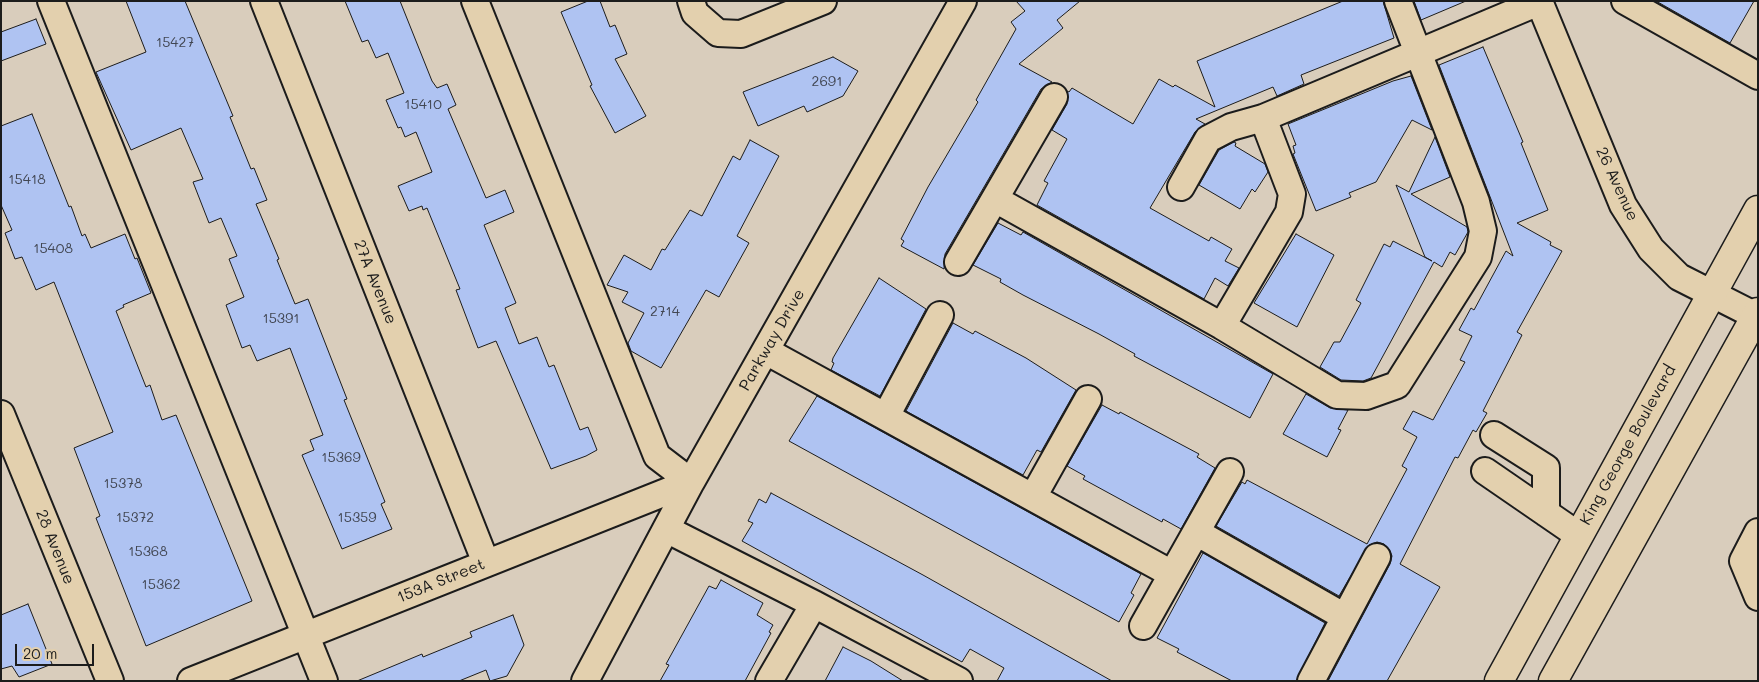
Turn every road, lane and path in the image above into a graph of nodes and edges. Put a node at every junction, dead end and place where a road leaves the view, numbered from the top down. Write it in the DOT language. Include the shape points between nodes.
graph roads {
  1 [pos="51,1"];
  2 [pos="264,1"];
  3 [pos="475,1"];
  4 [pos="823,1"];
  5 [pos="962,1"];
  6 [pos="1398,1"];
  7 [pos="1625,1"];
  8 [pos="1539,2"];
  9 [pos="693,7"];
  10 [pos="1418,53"];
  11 [pos="1758,76"];
  12 [pos="1054,97"];
  13 [pos="1263,118"];
  14 [pos="1181,188"];
  15 [pos="995,199"];
  16 [pos="1758,210"];
  17 [pos="958,262"];
  18 [pos="1712,294"];
  19 [pos="940,315"];
  20 [pos="1757,315"];
  21 [pos="1222,326"];
  22 [pos="766,351"];
  23 [pos="1088,399"];
  24 [pos="1,414"];
  25 [pos="886,416"];
  26 [pos="1494,435"];
  27 [pos="1485,471"];
  28 [pos="1230,472"];
  29 [pos="691,482"];
  30 [pos="1034,497"];
  31 [pos="1546,513"];
  32 [pos="666,529"];
  33 [pos="1196,532"];
  34 [pos="1758,532"];
  35 [pos="1578,536"];
  36 [pos="1377,557"];
  37 [pos="486,562"];
  38 [pos="1172,574"];
  39 [pos="1758,597"];
  40 [pos="814,604"];
  41 [pos="1345,617"];
  42 [pos="1143,626"];
  43 [pos="306,634"];
  44 [pos="110,681"];
  45 [pos="191,681"];
  46 [pos="324,681"];
  47 [pos="585,681"];
  48 [pos="769,681"];
  49 [pos="959,681"];
  50 [pos="1311,681"];
  51 [pos="1499,681"];
  52 [pos="1553,681"];
  1 -- 43 [label="street"];
  2 -- 37 [label="street, 27A Avenue"];
  3 -- 29 [label="street" via="657,456"];
  4 -- 9 [label="street" via="741,34 718,33"];
  5 -- 22 [label="street, Parkway Drive"];
  6 -- 10 [label="street"];
  7 -- 11 [label="street"];
  8 -- 10 [label="street"];
  8 -- 18 [label="street, 26 Avenue" via="1623,205 1651,249 1679,278"];
  10 -- 13 [label="street"];
  10 -- 21 [label="street" via="1476,202 1483,231 1478,257 1396,385 1366,396 1337,395"];
  12 -- 15 [label="street"];
  13 -- 14 [label="street" via="1231,127 1208,139"];
  13 -- 21 [label="street" via="1292,194 1289,212"];
  15 -- 17 [label="street"];
  15 -- 21 [label="street"];
  16 -- 18 [label="main road, King George Boulevard"];
  18 -- 20 [label="street, 26 Avenue"];
  18 -- 35 [label="main road, King George Boulevard"];
  19 -- 25 [label="street"];
  20 -- 52 [label="main road"];
  22 -- 25 [label="street"];
  22 -- 29 [label="street, Parkway Drive"];
  23 -- 30 [label="street"];
  24 -- 44 [label="street, 28 Avenue"];
  25 -- 30 [label="street"];
  26 -- 31 [label="street" via="1546,468"];
  27 -- 31 [label="street"];
  28 -- 33 [label="street"];
  29 -- 32 [label="street, Parkway Drive"];
  29 -- 37 [label="street, 153A Street"];
  30 -- 38 [label="street"];
  31 -- 35 [label="street"];
  32 -- 40 [label="street"];
  32 -- 47 [label="street, Parkway Drive"];
  33 -- 38 [label="street"];
  33 -- 41 [label="street"];
  34 -- 39 [label="street" via="1743,560"];
  35 -- 51 [label="main road, King George Boulevard"];
  36 -- 41 [label="street"];
  37 -- 43 [label="street, 153A Street"];
  38 -- 42 [label="street"];
  40 -- 48 [label="street"];
  40 -- 49 [label="street"];
  41 -- 50 [label="street"];
  43 -- 45 [label="street, 153A Street"];
  43 -- 46 [label="street"];
}
